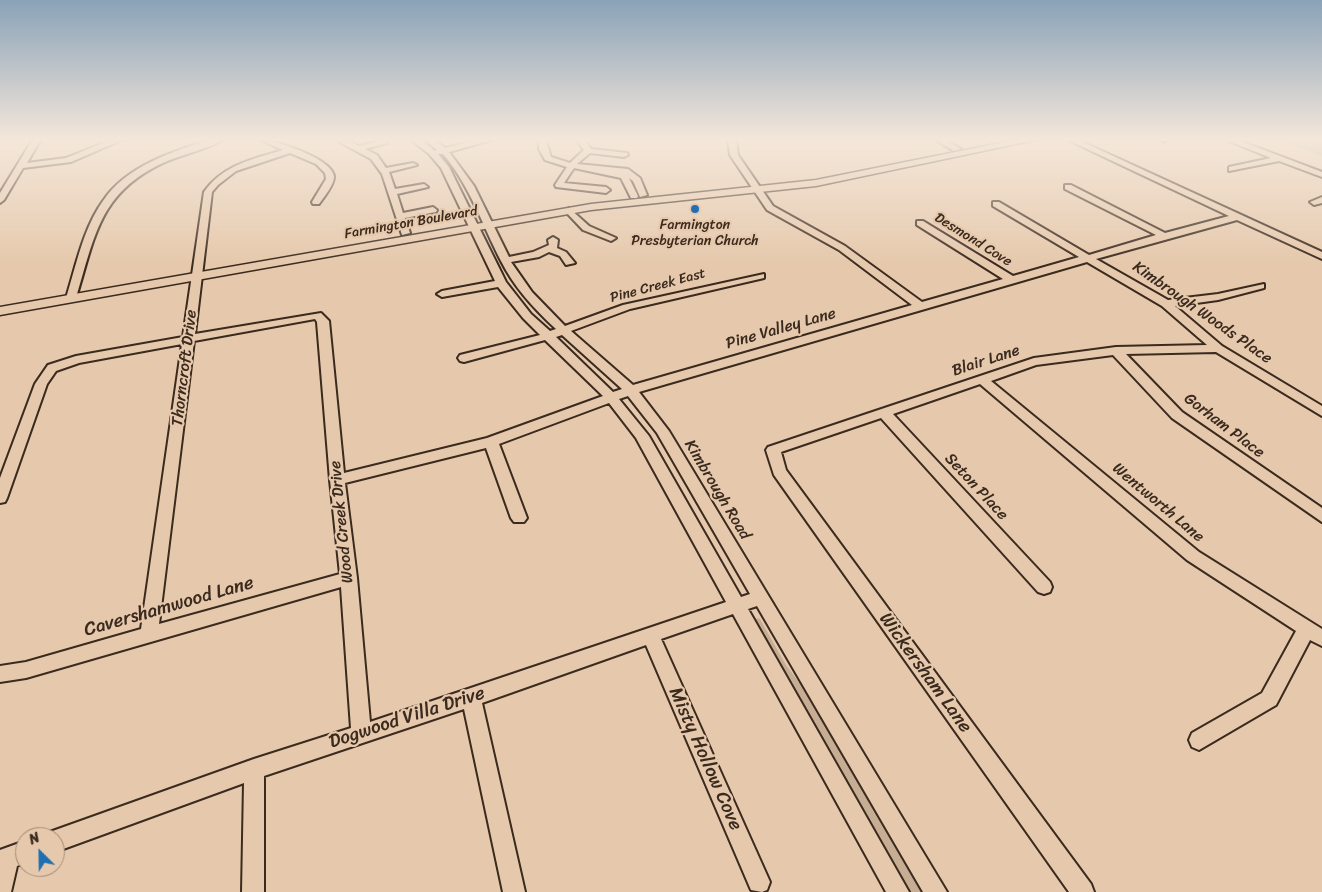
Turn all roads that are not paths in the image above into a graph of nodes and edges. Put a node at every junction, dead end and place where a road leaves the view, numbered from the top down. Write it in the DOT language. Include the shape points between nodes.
graph roads {
  1 [pos="12,181"];
  2 [pos="132,181"];
  3 [pos="218,181"];
  4 [pos="329,181"];
  5 [pos="387,181"];
  6 [pos="464,181"];
  7 [pos="563,181"];
  8 [pos="637,181"];
  9 [pos="750,181"];
  10 [pos="799,181"];
  11 [pos="828,181"];
  12 [pos="1160,181"];
  13 [pos="424,187"];
  14 [pos="1068,187"];
  15 [pos="755,188"];
  16 [pos="606,190"];
  17 [pos="392,192"];
  18 [pos="641,197"];
  19 [pos="0,200"];
  20 [pos="316,202"];
  21 [pos="996,204"];
  22 [pos="433,210"];
  23 [pos="569,211"];
  24 [pos="399,216"];
  25 [pos="1238,217"];
  26 [pos="480,223"];
  27 [pos="920,223"];
  28 [pos="405,233"];
  29 [pos="1164,236"];
  30 [pos="611,238"];
  31 [pos="1322,256"];
  32 [pos="1090,257"];
  33 [pos="507,260"];
  34 [pos="570,263"];
  35 [pos="197,272"];
  36 [pos="760,276"];
  37 [pos="1012,280"];
  38 [pos="501,283"];
  39 [pos="1260,286"];
  40 [pos="72,294"];
  41 [pos="442,294"];
  42 [pos="0,303"];
  43 [pos="1166,304"];
  44 [pos="921,306"];
  45 [pos="0,311"];
  46 [pos="566,330"];
  47 [pos="548,336"];
  48 [pos="189,338"];
  49 [pos="1218,348"];
  50 [pos="1116,351"];
  51 [pos="464,358"];
  52 [pos="983,380"];
  53 [pos="631,390"];
  54 [pos="611,397"];
  55 [pos="883,412"];
  56 [pos="1322,412"];
  57 [pos="491,442"];
  58 [pos="773,450"];
  59 [pos="336,480"];
  60 [pos="0,498"];
  61 [pos="1322,516"];
  62 [pos="519,518"];
  63 [pos="349,578"];
  64 [pos="1044,586"];
  65 [pos="760,597"];
  66 [pos="737,605"];
  67 [pos="1314,634"];
  68 [pos="149,636"];
  69 [pos="650,636"];
  70 [pos="0,674"];
  71 [pos="472,698"];
  72 [pos="360,732"];
  73 [pos="1200,740"];
  74 [pos="254,769"];
  75 [pos="65,837"];
  76 [pos="15,857"];
  77 [pos="759,882"];
  78 [pos="0,890"];
  79 [pos="253,892"];
  80 [pos="514,892"];
  81 [pos="898,892"];
  82 [pos="936,892"];
  83 [pos="1083,892"];
  1 -- 19 [label="street"];
  2 -- 40 [label="street" via="115,192 100,214"];
  3 -- 35 [label="street, Thorncroft Drive" via="208,192"];
  4 -- 20 [label="street"];
  5 -- 17 [label="street"];
  6 -- 26 [label="street, Kimbrough Road"];
  7 -- 16 [label="street" via="560,185"];
  8 -- 18 [label="street"];
  9 -- 15 [label="street"];
  10 -- 15 [label="main road, Farmington Boulevard"];
  11 -- 15 [label="main road, Farmington Boulevard"];
  12 -- 25 [label="street"];
  13 -- 17 [label="street"];
  14 -- 29 [label="street"];
  15 -- 18 [label="main road, Farmington Boulevard"];
  15 -- 18 [label="main road, Farmington Boulevard" via="697,190"];
  15 -- 44 [label="street" via="770,208 842,248"];
  17 -- 24 [label="street"];
  18 -- 23 [label="main road, Farmington Boulevard"];
  18 -- 26 [label="main road, Farmington Boulevard"];
  21 -- 32 [label="street, Kimbrough Woods Place"];
  22 -- 24 [label="street"];
  23 -- 26 [label="main road, Farmington Boulevard"];
  23 -- 30 [label="street" via="586,228"];
  24 -- 28 [label="street"];
  25 -- 29 [label="street, Pine Valley Lane"];
  25 -- 31 [label="street"];
  26 -- 28 [label="main road, Farmington Boulevard"];
  26 -- 33 [label="street, Kimbrough Road"];
  26 -- 35 [label="main road, Farmington Boulevard"];
  26 -- 38 [label="street, Kimbrough Road"];
  27 -- 37 [label="street, Desmond Cove"];
  28 -- 35 [label="main road, Farmington Boulevard"];
  29 -- 32 [label="street, Pine Valley Lane"];
  32 -- 37 [label="street, Pine Valley Lane"];
  32 -- 43 [label="street, Kimbrough Woods Place"];
  33 -- 34 [label="street" via="536,255 552,244"];
  33 -- 46 [label="street, Kimbrough Road" via="517,280"];
  35 -- 40 [label="main road, Farmington Boulevard"];
  35 -- 48 [label="street, Thorncroft Drive"];
  36 -- 46 [label="street, Pine Creek East" via="627,307"];
  37 -- 44 [label="street, Pine Valley Lane"];
  38 -- 41 [label="street"];
  38 -- 47 [label="street, Kimbrough Road"];
  39 -- 43 [label="street" via="1218,297"];
  40 -- 42 [label="main road, Farmington Boulevard"];
  40 -- 45 [label="main road, Farmington Boulevard"];
  43 -- 49 [label="street, Kimbrough Woods Place"];
  44 -- 53 [label="street, Pine Valley Lane"];
  46 -- 47 [label="street, Pine Creek East"];
  46 -- 53 [label="street, Kimbrough Road"];
  47 -- 51 [label="street, Pine Creek East"];
  47 -- 54 [label="street, Kimbrough Road"];
  48 -- 59 [label="street, Wood Creek Drive" via="317,314 323,321"];
  48 -- 60 [label="street" via="76,360 52,368 41,384"];
  48 -- 68 [label="street, Thorncroft Drive"];
  49 -- 50 [label="street, Blair Lane"];
  49 -- 56 [label="street, Kimbrough Woods Place"];
  50 -- 52 [label="street, Blair Lane" via="1034,362"];
  50 -- 61 [label="street, Gorham Place" via="1177,414"];
  52 -- 55 [label="street, Blair Lane"];
  52 -- 67 [label="street, Wentworth Lane" via="1193,556"];
  53 -- 54 [label="street, Pine Valley Lane"];
  53 -- 65 [label="street, Kimbrough Road" via="662,431"];
  54 -- 57 [label="street, Pine Valley Lane"];
  54 -- 66 [label="street, Kimbrough Road" via="642,436"];
  55 -- 58 [label="street, Blair Lane"];
  55 -- 64 [label="street, Seton Place"];
  57 -- 59 [label="street, Pine Valley Lane"];
  57 -- 62 [label="street"];
  58 -- 83 [label="street, Wickersham Lane" via="779,471"];
  59 -- 63 [label="street, Wood Creek Drive"];
  63 -- 68 [label="street, Cavershamwood Lane"];
  63 -- 72 [label="street, Wood Creek Drive"];
  65 -- 66 [label="street, Dogwood Villa Drive"];
  65 -- 82 [label="street, Kimbrough Road"];
  66 -- 69 [label="street, Dogwood Villa Drive"];
  66 -- 81 [label="street, Kimbrough Road"];
  67 -- 73 [label="street" via="1269,699"];
  68 -- 70 [label="street, Cavershamwood Lane" via="26,670"];
  69 -- 71 [label="street, Dogwood Villa Drive"];
  69 -- 77 [label="street, Misty Hollow Cove"];
  71 -- 72 [label="street, Dogwood Villa Drive"];
  71 -- 80 [label="street"];
  72 -- 74 [label="street, Dogwood Villa Drive"];
  74 -- 75 [label="street, Dogwood Villa Drive"];
  74 -- 79 [label="street"];
  76 -- 78 [label="street"];
}
